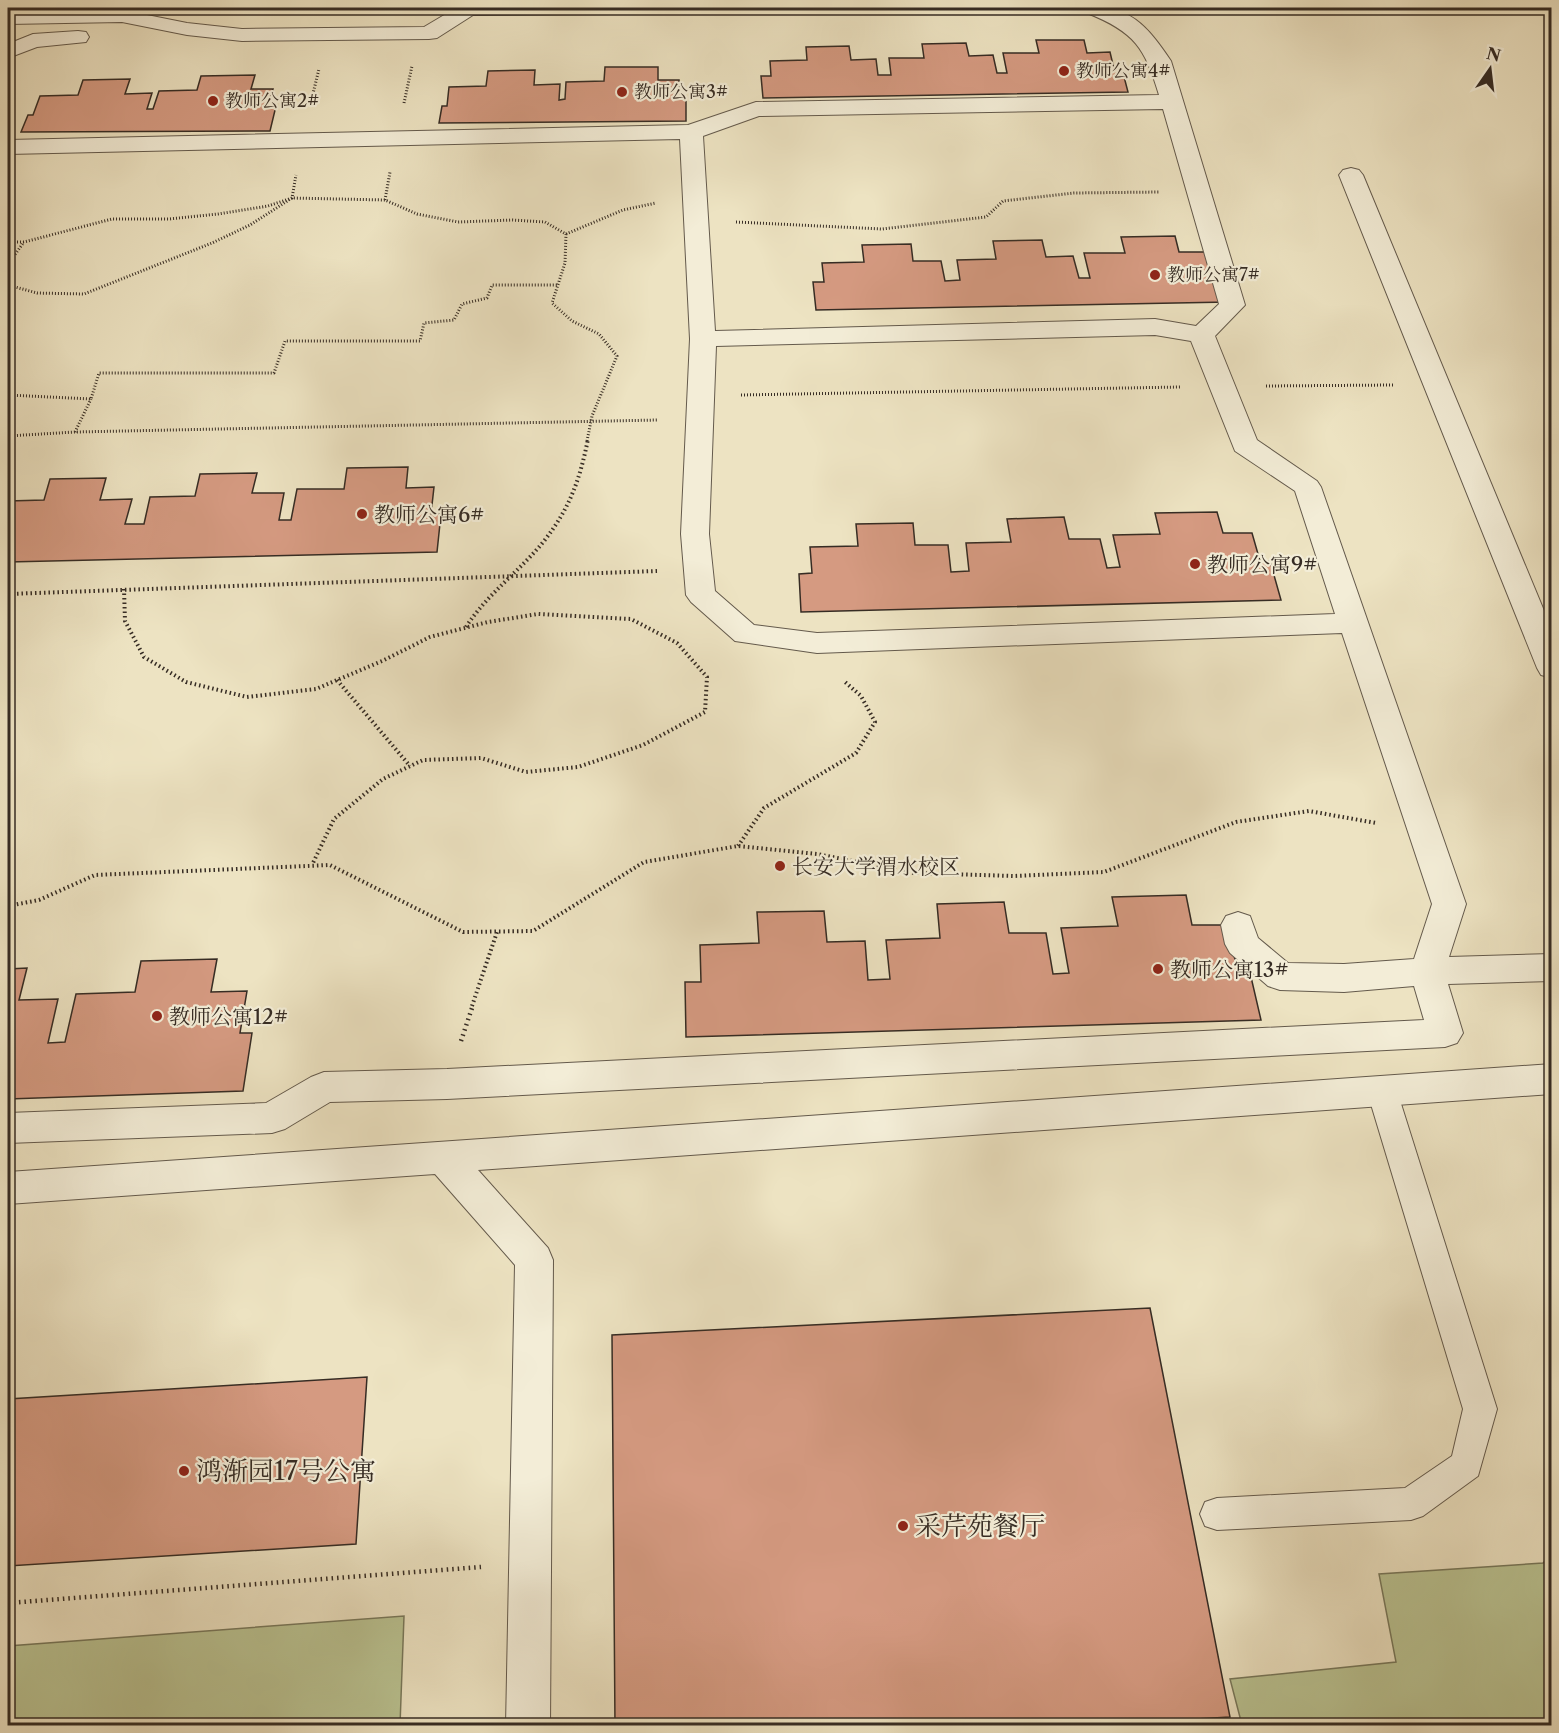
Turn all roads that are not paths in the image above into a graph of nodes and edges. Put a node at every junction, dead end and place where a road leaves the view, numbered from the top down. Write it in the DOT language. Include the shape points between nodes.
graph roads {
  1 [pos="612,8"];
  2 [pos="1095,8"];
  3 [pos="8,18"];
  4 [pos="242,35"];
  5 [pos="8,52"];
  6 [pos="1172,102"];
  7 [pos="691,132"];
  8 [pos="8,147"];
  9 [pos="1351,176"];
  10 [pos="1202,335"];
  11 [pos="703,339"];
  12 [pos="1353,623"];
  13 [pos="1551,668"];
  14 [pos="1238,925"];
  15 [pos="1551,968"];
  16 [pos="1427,971"];
  17 [pos="1551,1079"];
  18 [pos="1382,1091"];
  19 [pos="8,1128"];
  20 [pos="443,1157"];
  21 [pos="8,1188"];
  22 [pos="1217,1514"];
  23 [pos="528,1725"];
  1 -- 4 [label="street" via="469,9 429,33 338,25"];
  2 -- 6 [label="street" via="1123,19 1146,38 1160,61"];
  3 -- 4 [label="street" via="122,16"];
  4 -- 5 [label="street" via="89,36 33,41"];
  6 -- 7 [label="street" via="756,109"];
  6 -- 10 [label="street" via="1232,305"];
  7 -- 8 [label="street"];
  7 -- 11 [label="street"];
  9 -- 13 [label="street"];
  10 -- 11 [label="street" via="1155,327"];
  10 -- 12 [label="street" via="1245,445 1307,487"];
  11 -- 12 [label="street" via="695,534 701,595 746,634 817,643"];
  12 -- 16 [label="street" via="1449,904"];
  14 -- 16 [label="street" via="1242,944 1280,976 1344,978"];
  15 -- 16 [label="street"];
  16 -- 19 [label="street" via="1444,1033 324,1087 272,1118"];
  17 -- 18 [label="street"];
  18 -- 20 [label="street"];
  18 -- 22 [label="lane" via="1480,1409 1466,1465 1411,1504"];
  20 -- 21 [label="street"];
  20 -- 23 [label="street" via="534,1260"];
}
